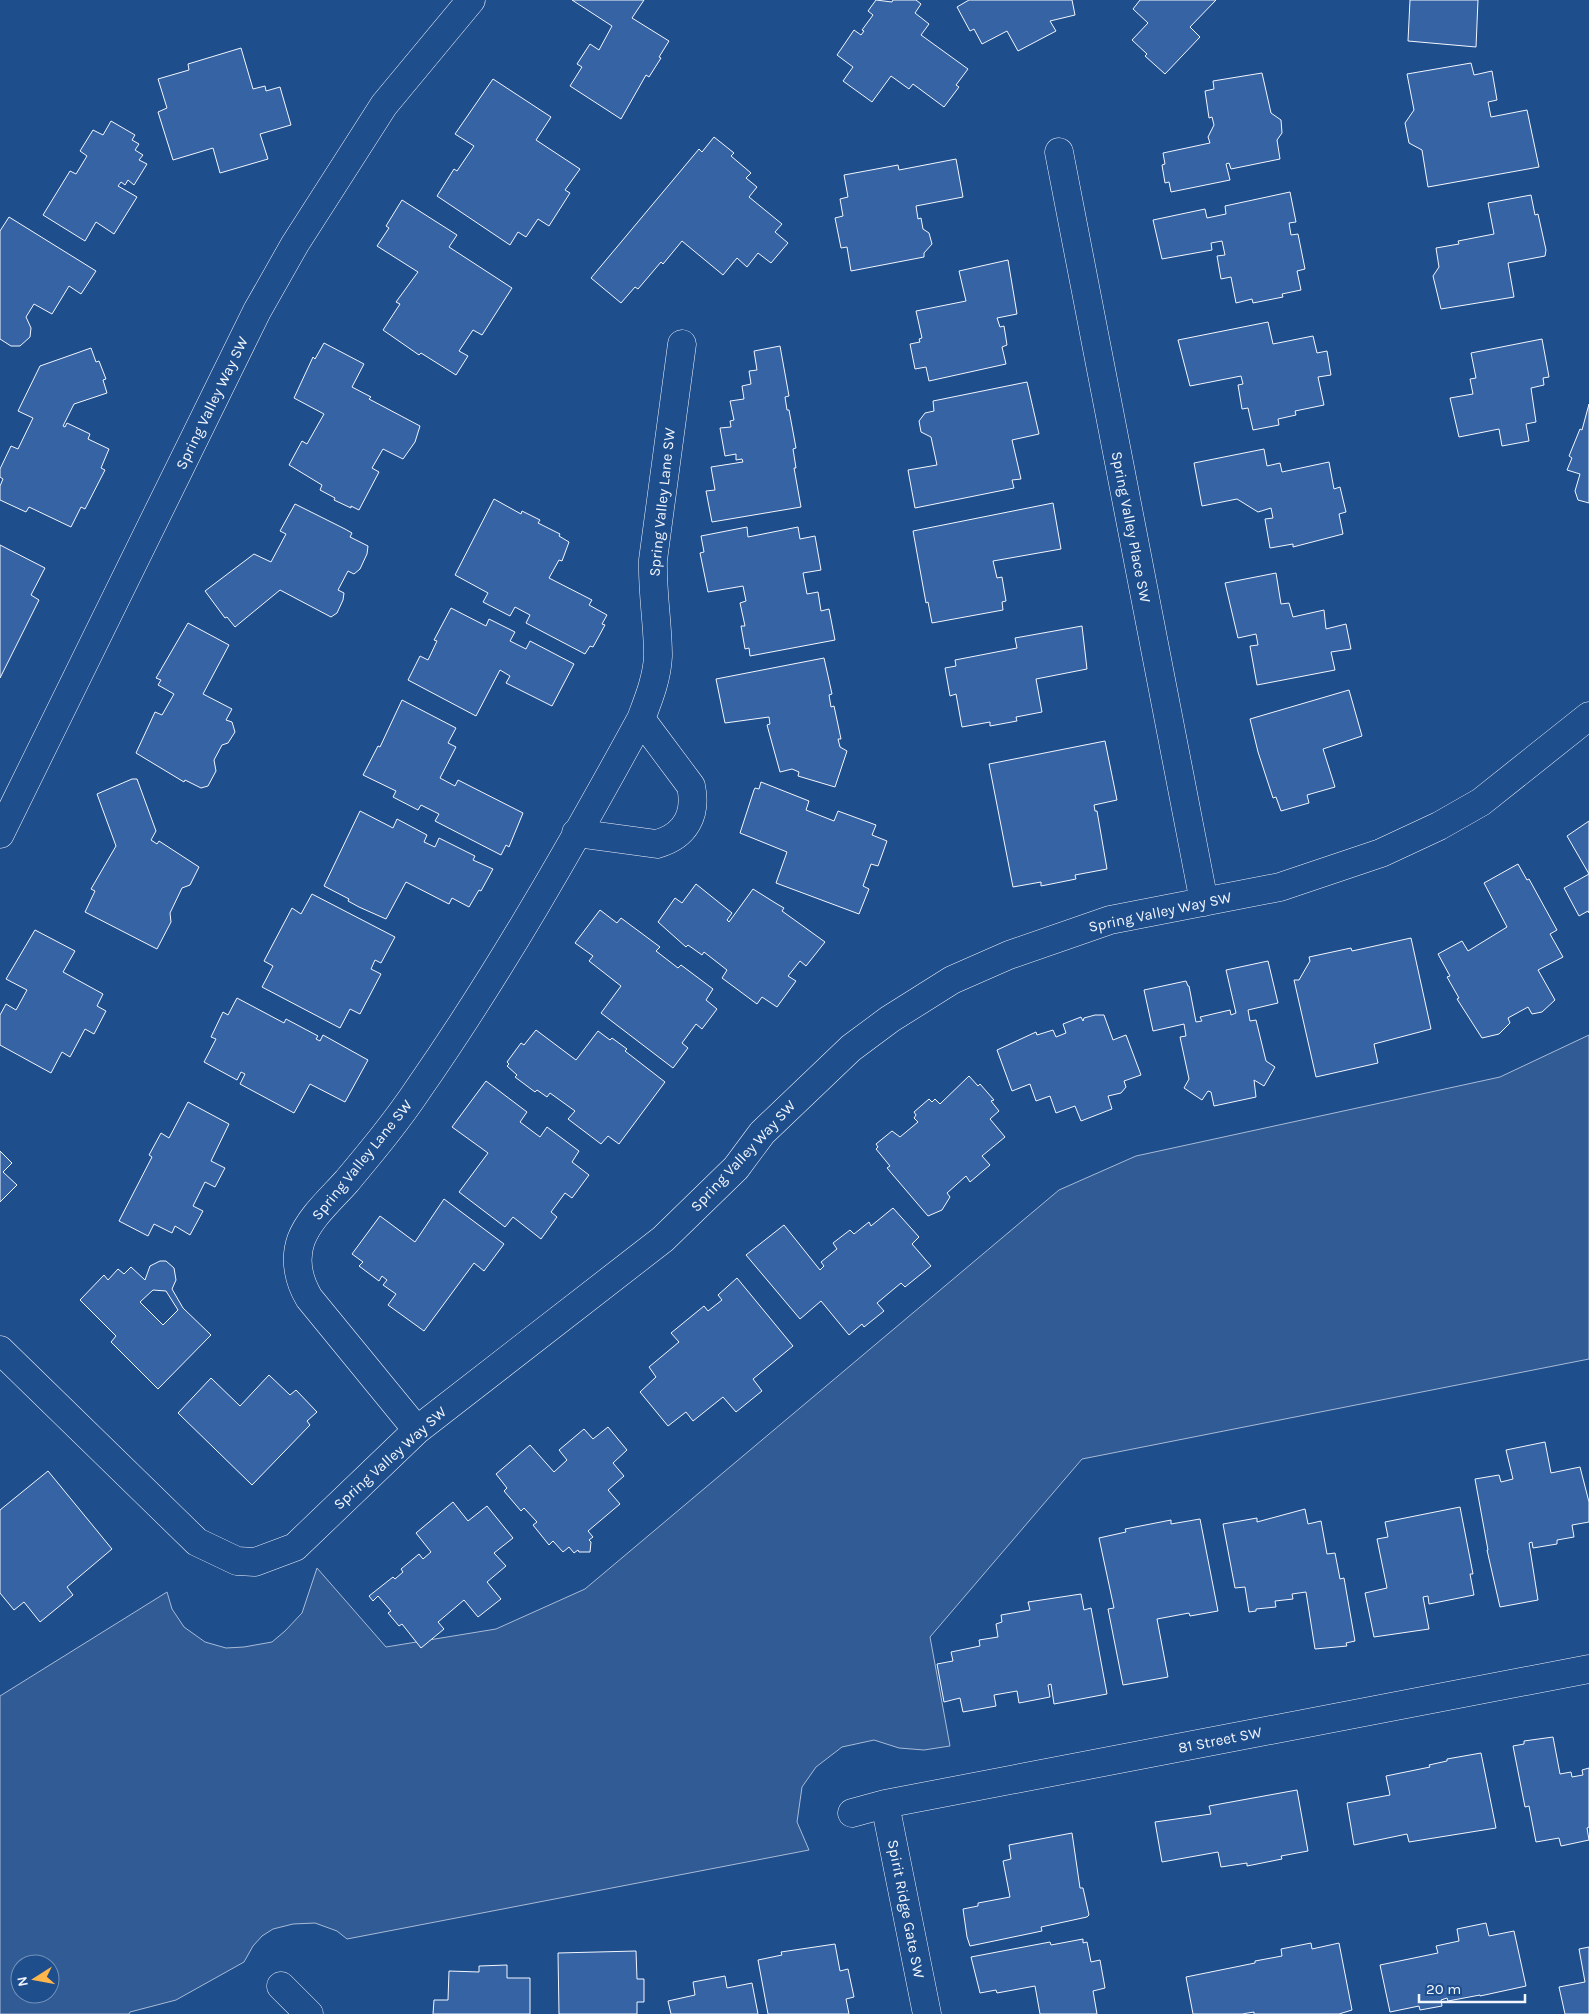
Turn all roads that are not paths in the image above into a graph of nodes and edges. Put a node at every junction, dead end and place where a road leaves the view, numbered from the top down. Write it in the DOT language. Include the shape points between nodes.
graph roads {
  1 [pos="471,0"];
  2 [pos="1058,152"];
  3 [pos="682,344"];
  4 [pos="1589,716"];
  5 [pos="641,719"];
  6 [pos="576,833"];
  7 [pos="0,834"];
  8 [pos="1204,902"];
  9 [pos="0,1350"];
  10 [pos="417,1430"];
  11 [pos="1589,1669"];
  12 [pos="885,1804"];
  13 [pos="852,1813"];
  14 [pos="281,1986"];
  15 [pos="309,2014"];
  16 [pos="927,2014"];
  1 -- 7 [label="street, Spring Valley Way SW" via="384,105 295,244 257,311"];
  2 -- 8 [label="street, Spring Valley Place SW"];
  3 -- 5 [label="street, Spring Valley Lane SW" via="653,560 652,590 658,656 654,684"];
  4 -- 8 [label="street, Spring Valley Way SW" via="1481,802 1439,826 1381,853 1331,870 1280,886"];
  5 -- 6 [label="street, Spring Valley Lane SW"];
  5 -- 6 [label="street" via="690,786 694,799 686,826 668,841 657,844"];
  6 -- 10 [label="street, Spring Valley Lane SW" via="504,958 446,1049 391,1128 311,1222 301,1242 300,1282 309,1298"];
  8 -- 10 [label="street, Spring Valley Way SW" via="1110,920 1009,955 952,980 890,1019 851,1048 769,1126 736,1168 663,1239"];
  9 -- 10 [label="street, Spring Valley Way SW" via="197,1542 237,1561 255,1562 295,1546"];
  11 -- 12 [label="street, 81 Street SW"];
  12 -- 13 [label="street, 81 Street SW"];
  12 -- 16 [label="street, Spirit Ridge Gate SW"];
  14 -- 15 [label="street"];
}
